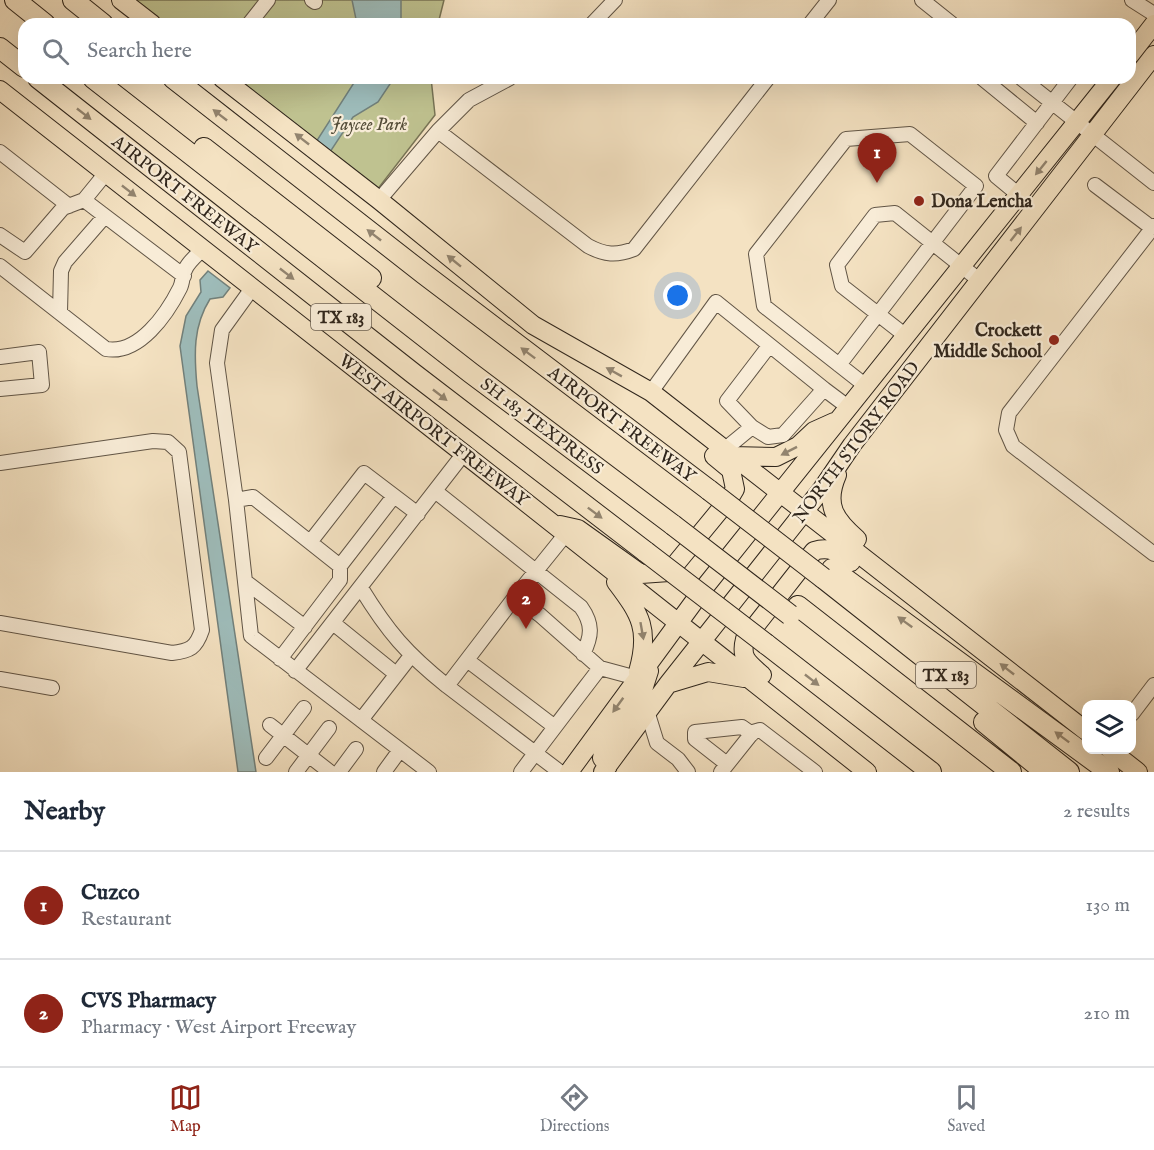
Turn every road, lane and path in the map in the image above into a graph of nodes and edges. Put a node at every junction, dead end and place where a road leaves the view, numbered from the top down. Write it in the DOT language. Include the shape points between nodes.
graph roads {
  1 [pos="15,0"];
  2 [pos="73,0"];
  3 [pos="121,0"];
  4 [pos="268,0"];
  5 [pos="615,0"];
  6 [pos="829,0"];
  7 [pos="1136,1"];
  8 [pos="0,3"];
  9 [pos="931,3"];
  10 [pos="1154,14"];
  11 [pos="19,18"];
  12 [pos="38,18"];
  13 [pos="96,18"];
  14 [pos="144,18"];
  15 [pos="254,18"];
  16 [pos="598,18"];
  17 [pos="815,18"];
  18 [pos="946,18"];
  19 [pos="1154,24"];
  20 [pos="1136,45"];
  21 [pos="0,48"];
  22 [pos="1154,55"];
  23 [pos="18,62"];
  24 [pos="1136,79"];
  25 [pos="46,84"];
  26 [pos="101,84"];
  27 [pos="122,84"];
  28 [pos="181,84"];
  29 [pos="230,84"];
  30 [pos="499,84"];
  31 [pos="763,84"];
  32 [pos="987,84"];
  33 [pos="1028,84"];
  34 [pos="1066,84"];
  35 [pos="1107,84"];
  36 [pos="1132,84"];
  37 [pos="0,90"];
  38 [pos="1052,103"];
  39 [pos="1037,123"];
  40 [pos="1077,123"];
  41 [pos="438,131"];
  42 [pos="1093,135"];
  43 [pos="0,152"];
  44 [pos="106,173"];
  45 [pos="1154,183"];
  46 [pos="1095,185"];
  47 [pos="1019,195"];
  48 [pos="84,200"];
  49 [pos="380,200"];
  50 [pos="69,206"];
  51 [pos="105,216"];
  52 [pos="1153,227"];
  53 [pos="0,235"];
  54 [pos="932,243"];
  55 [pos="203,249"];
  56 [pos="0,266"];
  57 [pos="962,266"];
  58 [pos="184,276"];
  59 [pos="979,280"];
  60 [pos="253,287"];
  61 [pos="60,312"];
  62 [pos="878,314"];
  63 [pos="906,336"];
  64 [pos="770,345"];
  65 [pos="0,357"];
  66 [pos="839,364"];
  67 [pos="866,386"];
  68 [pos="643,388"];
  69 [pos="0,389"];
  70 [pos="824,390"];
  71 [pos="843,414"];
  72 [pos="752,427"];
  73 [pos="852,445"];
  74 [pos="465,452"];
  75 [pos="728,453"];
  76 [pos="0,464"];
  77 [pos="435,491"];
  78 [pos="779,493"];
  79 [pos="394,496"];
  80 [pos="236,500"];
  81 [pos="804,512"];
  82 [pos="418,514"];
  83 [pos="678,520"];
  84 [pos="559,529"];
  85 [pos="311,541"];
  86 [pos="1154,554"];
  87 [pos="603,564"];
  88 [pos="340,566"];
  89 [pos="536,569"];
  90 [pos="823,578"];
  91 [pos="246,582"];
  92 [pos="361,588"];
  93 [pos="515,597"];
  94 [pos="794,611"];
  95 [pos="0,623"];
  96 [pos="333,623"];
  97 [pos="679,623"];
  98 [pos="305,627"];
  99 [pos="960,632"];
  100 [pos="701,641"];
  101 [pos="583,654"];
  102 [pos="410,657"];
  103 [pos="653,658"];
  104 [pos="280,659"];
  105 [pos="467,660"];
  106 [pos="600,668"];
  107 [pos="295,671"];
  108 [pos="396,674"];
  109 [pos="637,678"];
  110 [pos="0,679"];
  111 [pos="749,679"];
  112 [pos="668,684"];
  113 [pos="1154,685"];
  114 [pos="447,686"];
  115 [pos="52,688"];
  116 [pos="304,708"];
  117 [pos="1136,708"];
  118 [pos="648,714"];
  119 [pos="361,720"];
  120 [pos="863,720"];
  121 [pos="270,725"];
  122 [pos="555,727"];
  123 [pos="329,728"];
  124 [pos="1082,728"];
  125 [pos="753,734"];
  126 [pos="283,736"];
  127 [pos="356,749"];
  128 [pos="400,750"];
  129 [pos="535,754"];
  130 [pos="1115,754"];
  131 [pos="308,756"];
  132 [pos="266,758"];
  133 [pos="724,768"];
  134 [pos="862,768"];
  135 [pos="609,770"];
  136 [pos="296,772"];
  137 [pos="330,772"];
  138 [pos="339,772"];
  139 [pos="384,772"];
  140 [pos="429,772"];
  141 [pos="521,772"];
  142 [pos="560,772"];
  143 [pos="569,772"];
  144 [pos="688,772"];
  145 [pos="815,772"];
  146 [pos="912,772"];
  147 [pos="931,772"];
  148 [pos="991,772"];
  149 [pos="1011,772"];
  150 [pos="1045,772"];
  151 [pos="1069,772"];
  152 [pos="1109,772"];
  153 [pos="1138,772"];
  1 -- 12 [label="highway"];
  2 -- 13 [label="highway"];
  3 -- 14 [label="main road"];
  4 -- 15 [label="street"];
  5 -- 16 [label="street"];
  6 -- 17 [label="street"];
  7 -- 10 [label="street"];
  8 -- 11 [label="highway"];
  9 -- 18 [label="street"];
  19 -- 20 [label="main road"];
  21 -- 23 [label="highway"];
  22 -- 24 [label="main road, NORTH STORY ROAD"];
  25 -- 120 [label="highway, AIRPORT FREEWAY / TX 183, one-way, bridge"];
  26 -- 83 [label="highway, SH 183 TEXPRESS" via="471,373"];
  27 -- 83 [label="highway, SH 183 TEXPRESS"];
  90 -- 28 [label="highway, AIRPORT FREEWAY / TX 183, one-way, bridge"];
  49 -- 29 [label="main road, one-way"];
  30 -- 41 [label="street" via="469,100"];
  31 -- 41 [label="street" via="638,244 622,254 604,255 588,246"];
  32 -- 39 [label="street"];
  33 -- 38 [label="street"];
  34 -- 38 [label="street"];
  35 -- 40 [label="main road, NORTH STORY ROAD"];
  36 -- 42 [label="main road, NORTH STORY ROAD"];
  37 -- 44 [label="main road, WEST AIRPORT FREEWAY"];
  38 -- 39 [label="street"];
  38 -- 40 [label="street"];
  39 -- 47 [label="street" via="996,176"];
  40 -- 42 [label="street"];
  40 -- 47 [label="main road, NORTH STORY ROAD, one-way"];
  41 -- 49 [label="street"];
  42 -- 45 [label="street"];
  59 -- 42 [label="main road, NORTH STORY ROAD, one-way"];
  43 -- 50 [label="street"];
  44 -- 48 [label="street"];
  44 -- 55 [label="main road, WEST AIRPORT FREEWAY, one-way"];
  46 -- 52 [label="street"];
  47 -- 57 [label="main road, NORTH STORY ROAD"];
  48 -- 50 [label="street"];
  48 -- 51 [label="street"];
  68 -- 49 [label="main road, one-way" via="533,325"];
  50 -- 53 [label="street" via="25,252"];
  51 -- 58 [label="street"];
  51 -- 61 [label="street" via="65,262 61,271"];
  52 -- 86 [label="street" via="1009,413 1006,430 1013,446"];
  54 -- 57 [label="street"];
  54 -- 62 [label="street"];
  54 -- 62 [label="street" via="895,213 875,214 837,265 842,286"];
  54 -- 66 [label="street" via="976,186 910,134 846,139 756,254 764,306"];
  55 -- 58 [label="street"];
  55 -- 60 [label="main road, WEST AIRPORT FREEWAY"];
  56 -- 61 [label="street"];
  57 -- 59 [label="street"];
  57 -- 63 [label="main road, NORTH STORY ROAD"];
  58 -- 61 [label="street" via="182,286 161,318 135,344 116,351 106,349"];
  59 -- 73 [label="main road, NORTH STORY ROAD"];
  60 -- 74 [label="main road, WEST AIRPORT FREEWAY"];
  60 -- 80 [label="street" via="222,330 217,363"];
  62 -- 63 [label="street"];
  62 -- 66 [label="street"];
  63 -- 67 [label="main road, NORTH STORY ROAD"];
  64 -- 68 [label="street" via="716,303"];
  64 -- 70 [label="street"];
  64 -- 72 [label="street" via="727,401"];
  65 -- 69 [label="street" via="39,352 42,385"];
  66 -- 67 [label="street"];
  67 -- 71 [label="main road, NORTH STORY ROAD"];
  68 -- 75 [label="main road"];
  68 -- 84 [label="main road" via="647,400 731,470 735,489 729,500 669,572 641,574 578,529"];
  70 -- 71 [label="street"];
  70 -- 72 [label="street" via="783,435 768,436"];
  71 -- 75 [label="main road, one-way" via="776,457"];
  71 -- 78 [label="main road, NORTH STORY ROAD"];
  72 -- 75 [label="street"];
  73 -- 81 [label="main road, NORTH STORY ROAD"];
  73 -- 99 [label="main road" via="832,492 839,523 945,610"];
  74 -- 77 [label="street"];
  74 -- 84 [label="main road, WEST AIRPORT FREEWAY"];
  75 -- 78 [label="main road"];
  76 -- 95 [label="street" via="168,442 179,452 184,479 202,630 197,644 188,652 172,653"];
  77 -- 82 [label="street"];
  77 -- 89 [label="street"];
  78 -- 81 [label="main road"];
  78 -- 97 [label="main road, NORTH STORY ROAD"];
  79 -- 82 [label="street"];
  79 -- 85 [label="street" via="364,473"];
  79 -- 88 [label="street"];
  80 -- 85 [label="street" via="253,497"];
  80 -- 91 [label="street"];
  81 -- 99 [label="main road"];
  81 -- 100 [label="main road, NORTH STORY ROAD"];
  82 -- 92 [label="street"];
  83 -- 94 [label="highway, SH 183 TEXPRESS, bridge"];
  84 -- 87 [label="main road, WEST AIRPORT FREEWAY"];
  84 -- 89 [label="street"];
  85 -- 88 [label="street"];
  87 -- 97 [label="main road, WEST AIRPORT FREEWAY"];
  87 -- 109 [label="main road, one-way" via="637,610 644,635"];
  88 -- 98 [label="street" via="340,580"];
  89 -- 93 [label="street"];
  89 -- 101 [label="street" via="587,615 592,632"];
  90 -- 150 [label="highway"];
  90 -- 151 [label="highway, AIRPORT FREEWAY / TX 183"];
  152 -- 90 [label="highway, one-way"];
  91 -- 98 [label="street"];
  91 -- 104 [label="street" via="250,636"];
  92 -- 96 [label="street"];
  92 -- 102 [label="street"];
  93 -- 101 [label="street"];
  93 -- 105 [label="street"];
  94 -- 148 [label="highway, SH 183 TEXPRESS"];
  94 -- 149 [label="highway, SH 183 TEXPRESS"];
  96 -- 107 [label="street"];
  96 -- 108 [label="street"];
  97 -- 100 [label="main road, WEST AIRPORT FREEWAY"];
  97 -- 103 [label="main road, NORTH STORY ROAD"];
  98 -- 104 [label="street"];
  124 -- 99 [label="main road, one-way"];
  99 -- 134 [label="main road" via="934,624 834,549 823,548 814,551 745,639 745,661 845,741"];
  100 -- 111 [label="main road, WEST AIRPORT FREEWAY"];
  100 -- 112 [label="main road, NORTH STORY ROAD"];
  101 -- 106 [label="street"];
  102 -- 108 [label="street"];
  102 -- 114 [label="street"];
  103 -- 109 [label="main road, NORTH STORY ROAD"];
  103 -- 135 [label="main road" via="641,696 604,750 602,758"];
  104 -- 107 [label="street"];
  105 -- 114 [label="street"];
  105 -- 122 [label="street"];
  106 -- 109 [label="street"];
  106 -- 122 [label="street"];
  107 -- 119 [label="street"];
  108 -- 119 [label="street"];
  109 -- 143 [label="main road, NORTH STORY ROAD, one-way"];
  110 -- 115 [label="street"];
  111 -- 112 [label="main road" via="708,672"];
  111 -- 134 [label="main road, WEST AIRPORT FREEWAY"];
  112 -- 118 [label="main road, NORTH STORY ROAD"];
  113 -- 117 [label="street"];
  114 -- 129 [label="street"];
  116 -- 126 [label="street"];
  118 -- 135 [label="main road, NORTH STORY ROAD"];
  118 -- 144 [label="street" via="657,743"];
  119 -- 128 [label="street"];
  120 -- 146 [label="highway"];
  120 -- 147 [label="highway, AIRPORT FREEWAY / TX 183"];
  121 -- 126 [label="street"];
  122 -- 129 [label="street"];
  123 -- 131 [label="street"];
  125 -- 133 [label="street"];
  125 -- 133 [label="street" via="742,727 695,732 695,739"];
  125 -- 145 [label="street" via="760,730"];
  126 -- 131 [label="street"];
  126 -- 132 [label="street"];
  127 -- 138 [label="street"];
  128 -- 139 [label="street"];
  128 -- 140 [label="street"];
  129 -- 141 [label="street"];
  129 -- 142 [label="street"];
  130 -- 153 [label="main road"];
  131 -- 136 [label="street"];
  131 -- 137 [label="street"];
}
